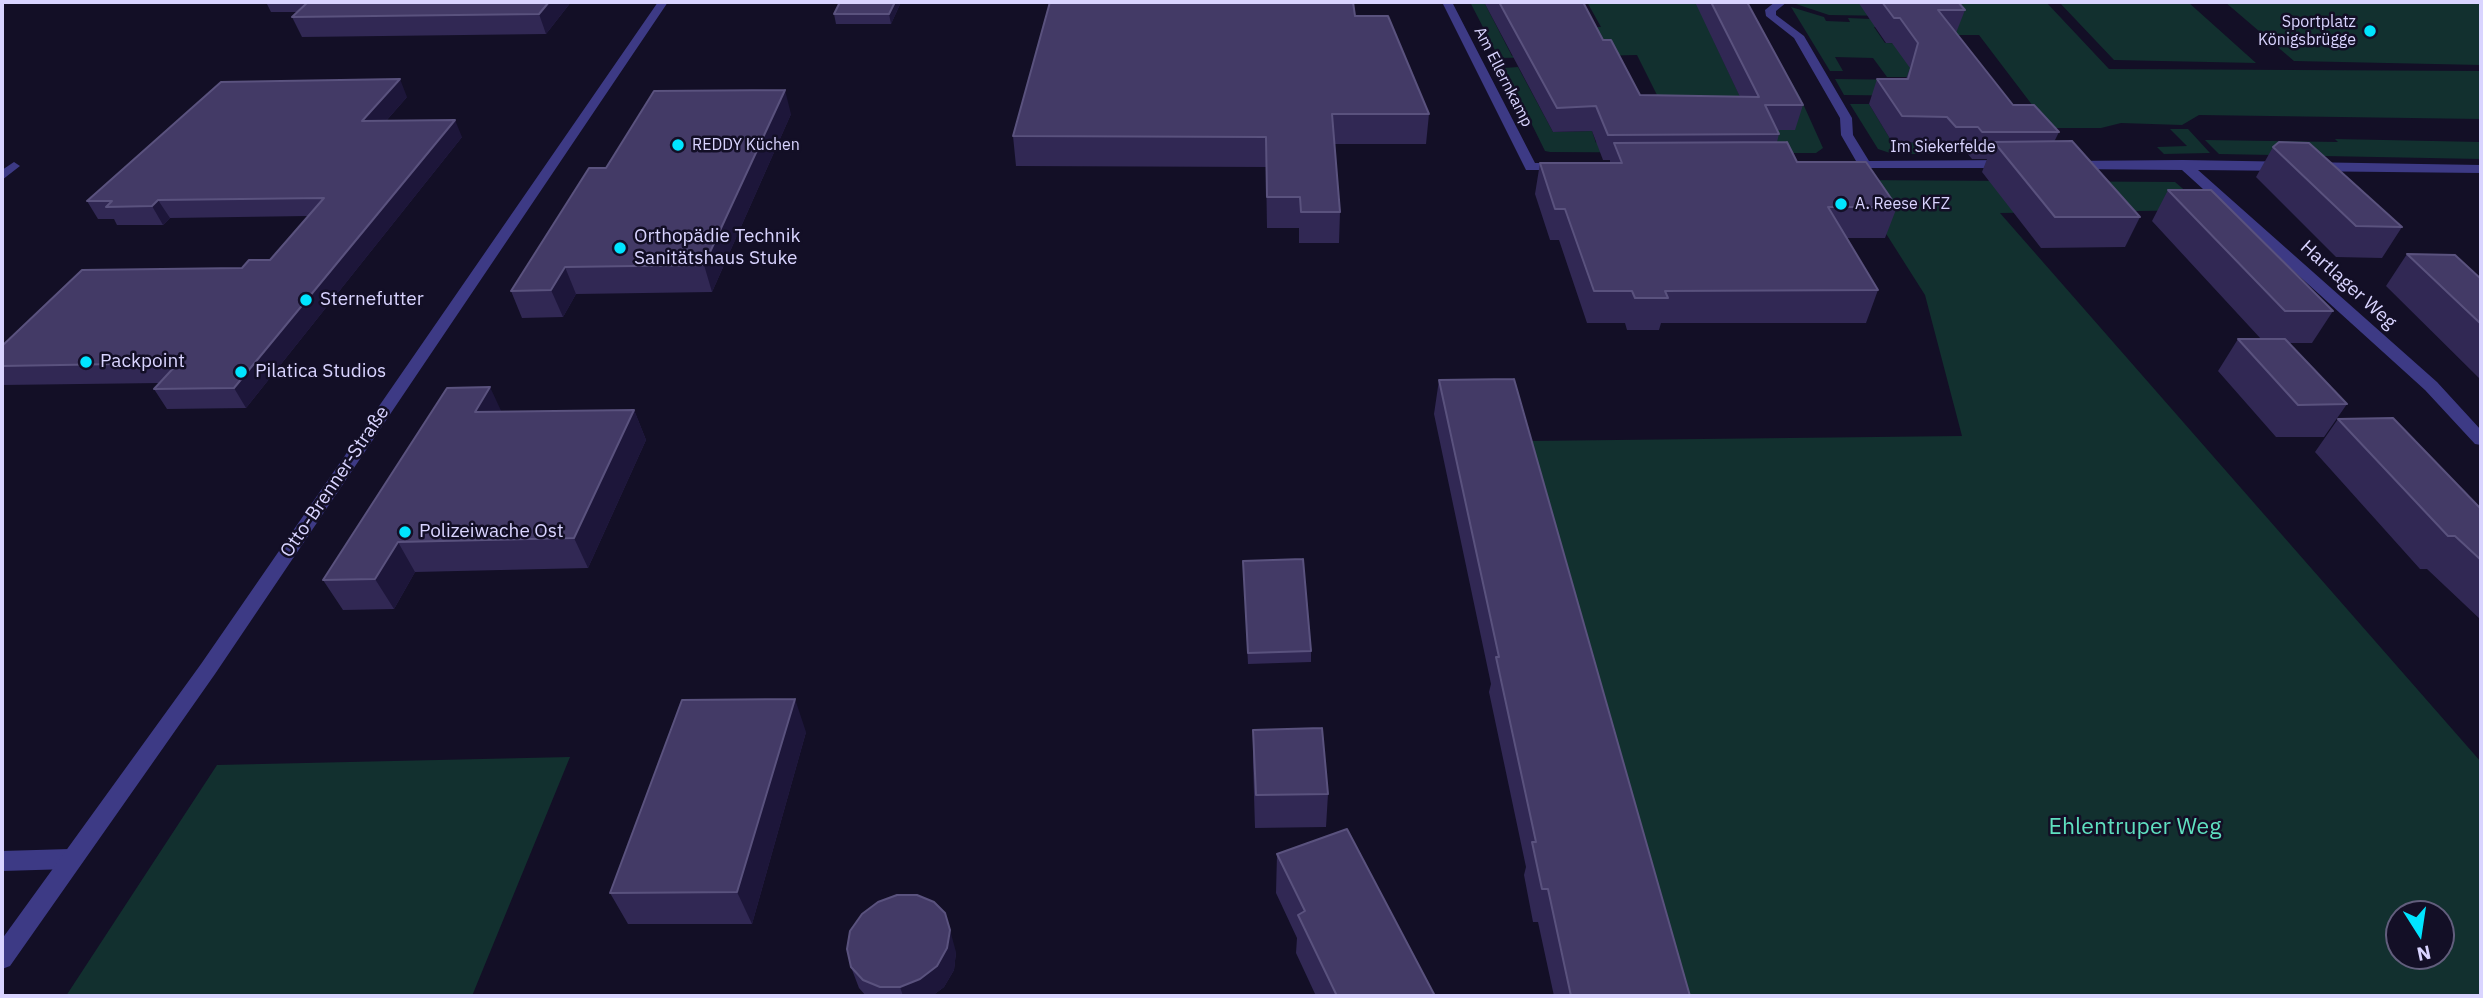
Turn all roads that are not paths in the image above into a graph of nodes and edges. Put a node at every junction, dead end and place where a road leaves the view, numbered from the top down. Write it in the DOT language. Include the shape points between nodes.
graph roads {
  1 [pos="663,2"];
  2 [pos="1447,2"];
  3 [pos="1782,2"];
  4 [pos="2016,164"];
  5 [pos="2054,164"];
  6 [pos="2183,164"];
  7 [pos="1835,165"];
  8 [pos="1865,165"];
  9 [pos="14,166"];
  10 [pos="1572,166"];
  11 [pos="2481,169"];
  12 [pos="2,176"];
  13 [pos="2481,440"];
  14 [pos="70,859"];
  15 [pos="2,861"];
  16 [pos="2,958"];
  1 -- 14 [label="street, Otto-Brenner-Straße" via="208,669"];
  2 -- 10 [label="street, Am Ellernkamp" via="1531,167"];
  3 -- 8 [label="street" via="1770,10 1771,16 1798,36 1846,118 1847,135"];
  4 -- 8 [label="street, Im Siekerfelde"];
  5 -- 6 [label="street"];
  6 -- 11 [label="street"];
  6 -- 13 [label="street, Hartlager Weg" via="2431,386"];
  7 -- 8 [label="street, Im Siekerfelde"];
  9 -- 12 [label="street"];
  14 -- 15 [label="street"];
  14 -- 16 [label="street, Otto-Brenner-Straße"];
}
